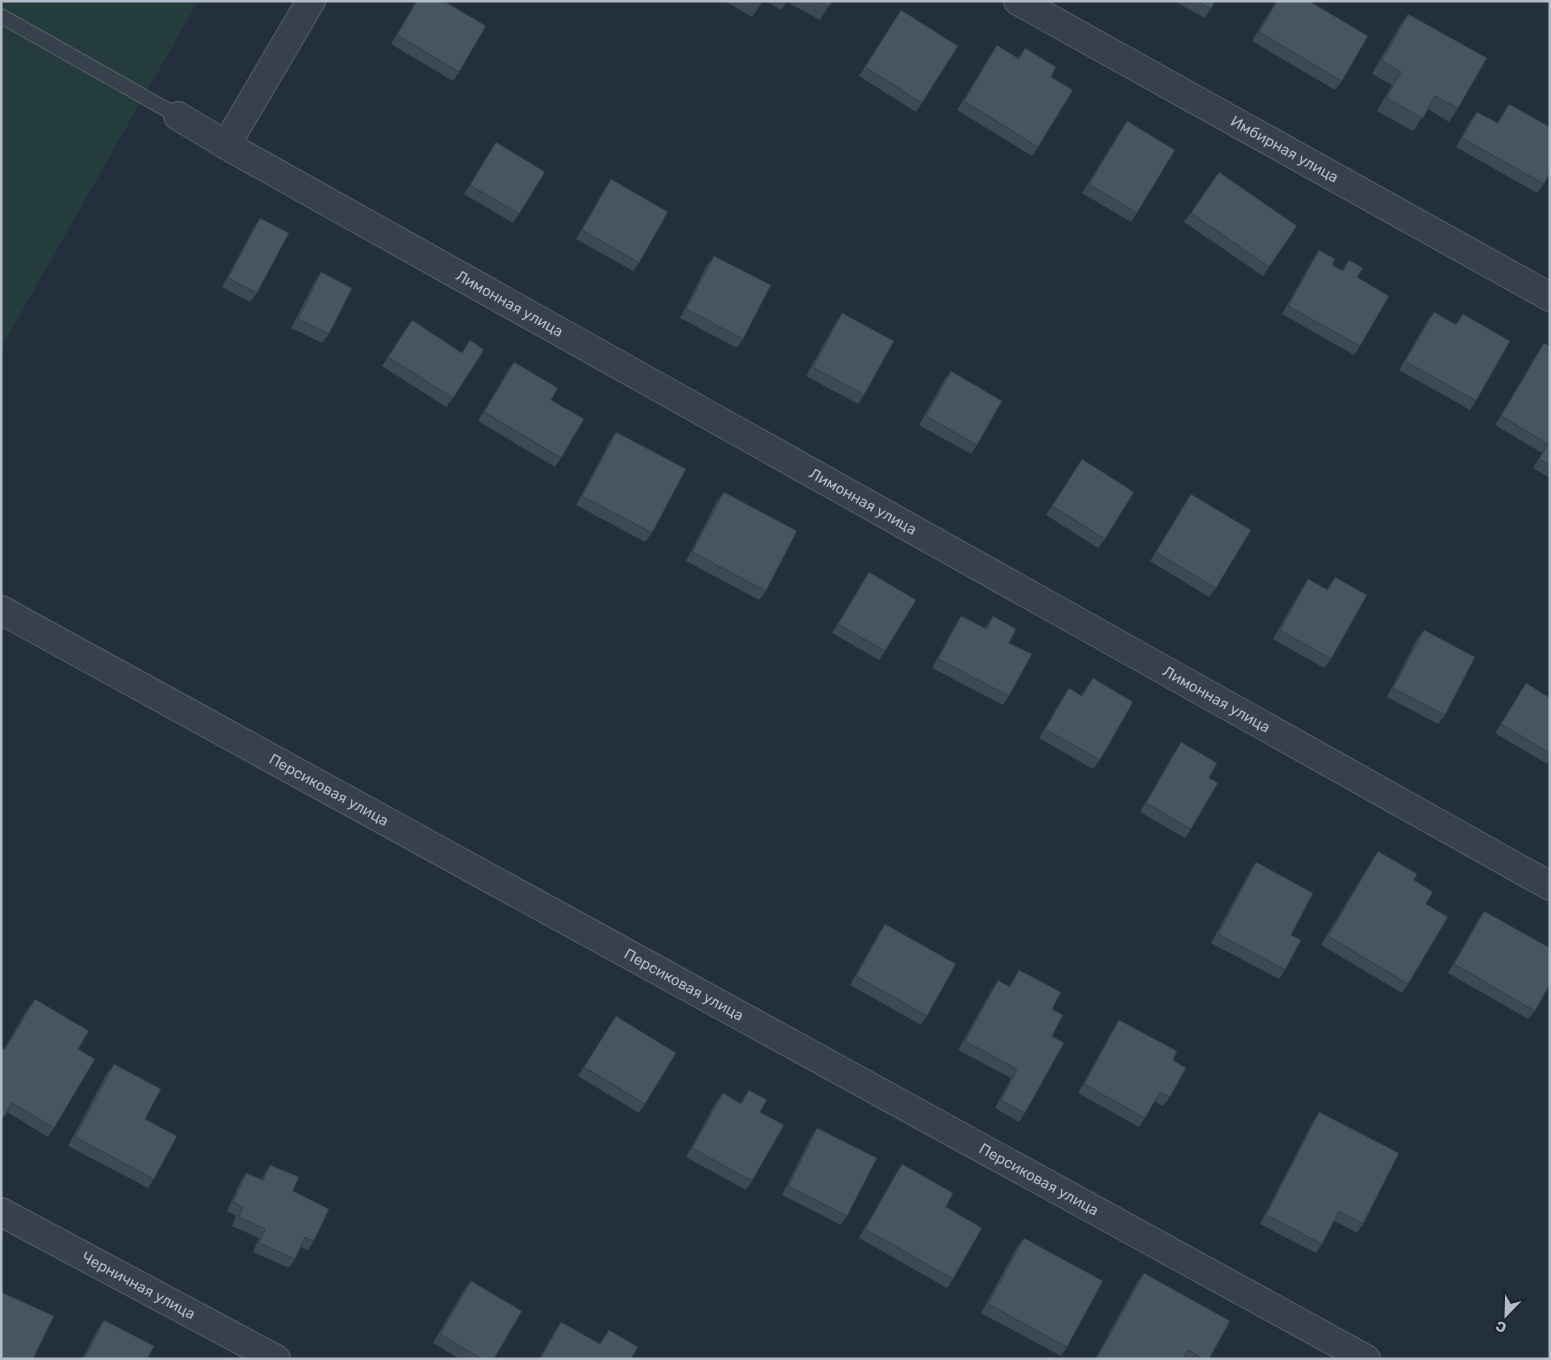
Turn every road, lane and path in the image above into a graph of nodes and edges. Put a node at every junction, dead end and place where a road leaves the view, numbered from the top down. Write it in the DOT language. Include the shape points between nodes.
graph roads {
  1 [pos="311,1"];
  2 [pos="1018,1"];
  3 [pos="1,16"];
  4 [pos="178,116"];
  5 [pos="226,145"];
  6 [pos="1550,297"];
  7 [pos="1,610"];
  8 [pos="1550,886"];
  9 [pos="1,1212"];
  10 [pos="276,1359"];
  11 [pos="1366,1359"];
  1 -- 5 [label="street"];
  2 -- 6 [label="street, Имбирная улица"];
  3 -- 4 [label="lane"];
  4 -- 5 [label="street, Лимонная улица"];
  5 -- 8 [label="street, Лимонная улица"];
  7 -- 11 [label="street, Персиковая улица"];
  9 -- 10 [label="street, Черничная улица"];
}
